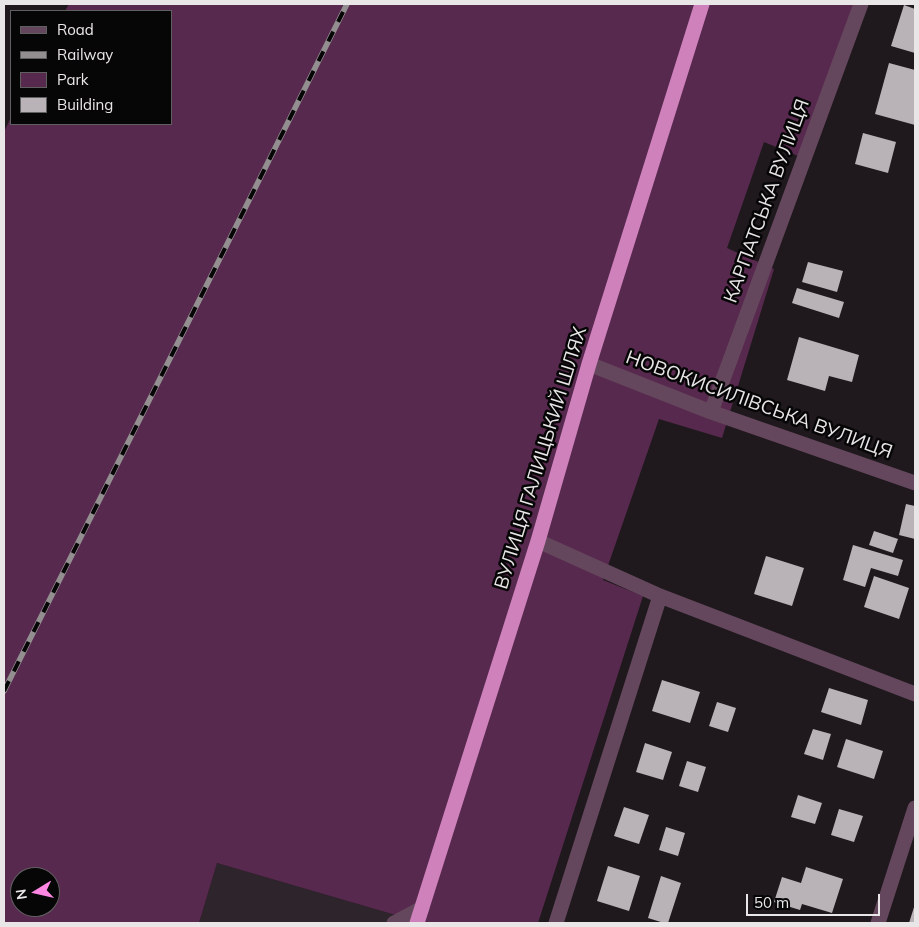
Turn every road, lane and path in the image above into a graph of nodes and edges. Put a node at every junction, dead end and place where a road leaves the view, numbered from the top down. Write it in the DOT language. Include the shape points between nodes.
graph roads {
  1 [pos="702,4"];
  2 [pos="861,4"];
  3 [pos="590,364"];
  4 [pos="711,412"];
  5 [pos="915,483"];
  6 [pos="538,541"];
  7 [pos="660,596"];
  8 [pos="915,692"];
  9 [pos="915,808"];
  10 [pos="422,908"];
  11 [pos="394,923"];
  12 [pos="417,923"];
  13 [pos="556,923"];
  14 [pos="878,923"];
  1 -- 3 [label="highway, ВУЛИЦЯ ГАЛИЦЬКИЙ ШЛЯХ"];
  2 -- 4 [label="street, КАРПАТСЬКА ВУЛИЦЯ"];
  3 -- 4 [label="street, НОВОКИСИЛІВСЬКА ВУЛИЦЯ"];
  3 -- 6 [label="highway, ВУЛИЦЯ ГАЛИЦЬКИЙ ШЛЯХ"];
  4 -- 5 [label="street, НОВОКИСИЛІВСЬКА ВУЛИЦЯ"];
  6 -- 7 [label="street"];
  6 -- 10 [label="highway, ВУЛИЦЯ ГАЛИЦЬКИЙ ШЛЯХ"];
  7 -- 8 [label="street"];
  7 -- 13 [label="street"];
  9 -- 14 [label="street"];
  10 -- 11 [label="street"];
  10 -- 12 [label="highway, ВУЛИЦЯ ГАЛИЦЬКИЙ ШЛЯХ"];
}
